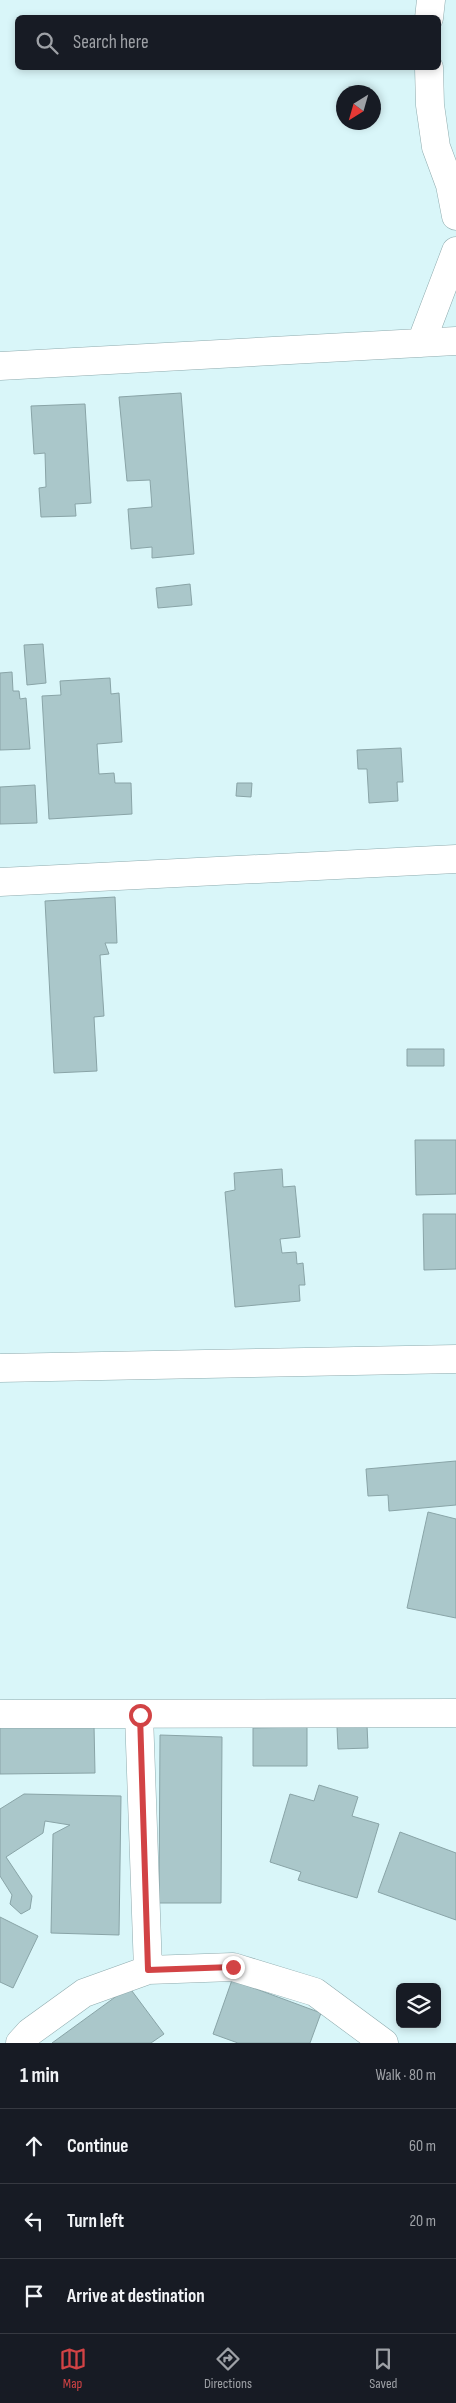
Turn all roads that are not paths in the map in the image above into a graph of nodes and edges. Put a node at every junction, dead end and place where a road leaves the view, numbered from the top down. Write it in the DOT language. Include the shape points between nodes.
graph roads {
  1 [pos="431,0"];
  2 [pos="429,15"];
  3 [pos="428,70"];
  4 [pos="456,216"];
  5 [pos="456,251"];
  6 [pos="456,341"];
  7 [pos="420,343"];
  8 [pos="0,366"];
  9 [pos="456,859"];
  10 [pos="0,882"];
  11 [pos="456,1358"];
  12 [pos="0,1368"];
  13 [pos="456,1713"];
  14 [pos="0,1714"];
  15 [pos="140,1715"];
  16 [pos="148,1970"];
  17 [pos="20,2043"];
  18 [pos="384,2043"];
  1 -- 2 [label="street"];
  3 -- 4 [label="street" via="436,147 450,185"];
  5 -- 7 [label="street"];
  6 -- 7 [label="street"];
  7 -- 8 [label="street"];
  9 -- 10 [label="street"];
  11 -- 12 [label="street"];
  13 -- 15 [label="street"];
  14 -- 15 [label="street"];
  15 -- 16 [label="street"];
  16 -- 17 [label="street" via="84,1993 30,2032"];
  16 -- 18 [label="street" via="233,1967 306,1989 315,1992"];
}
